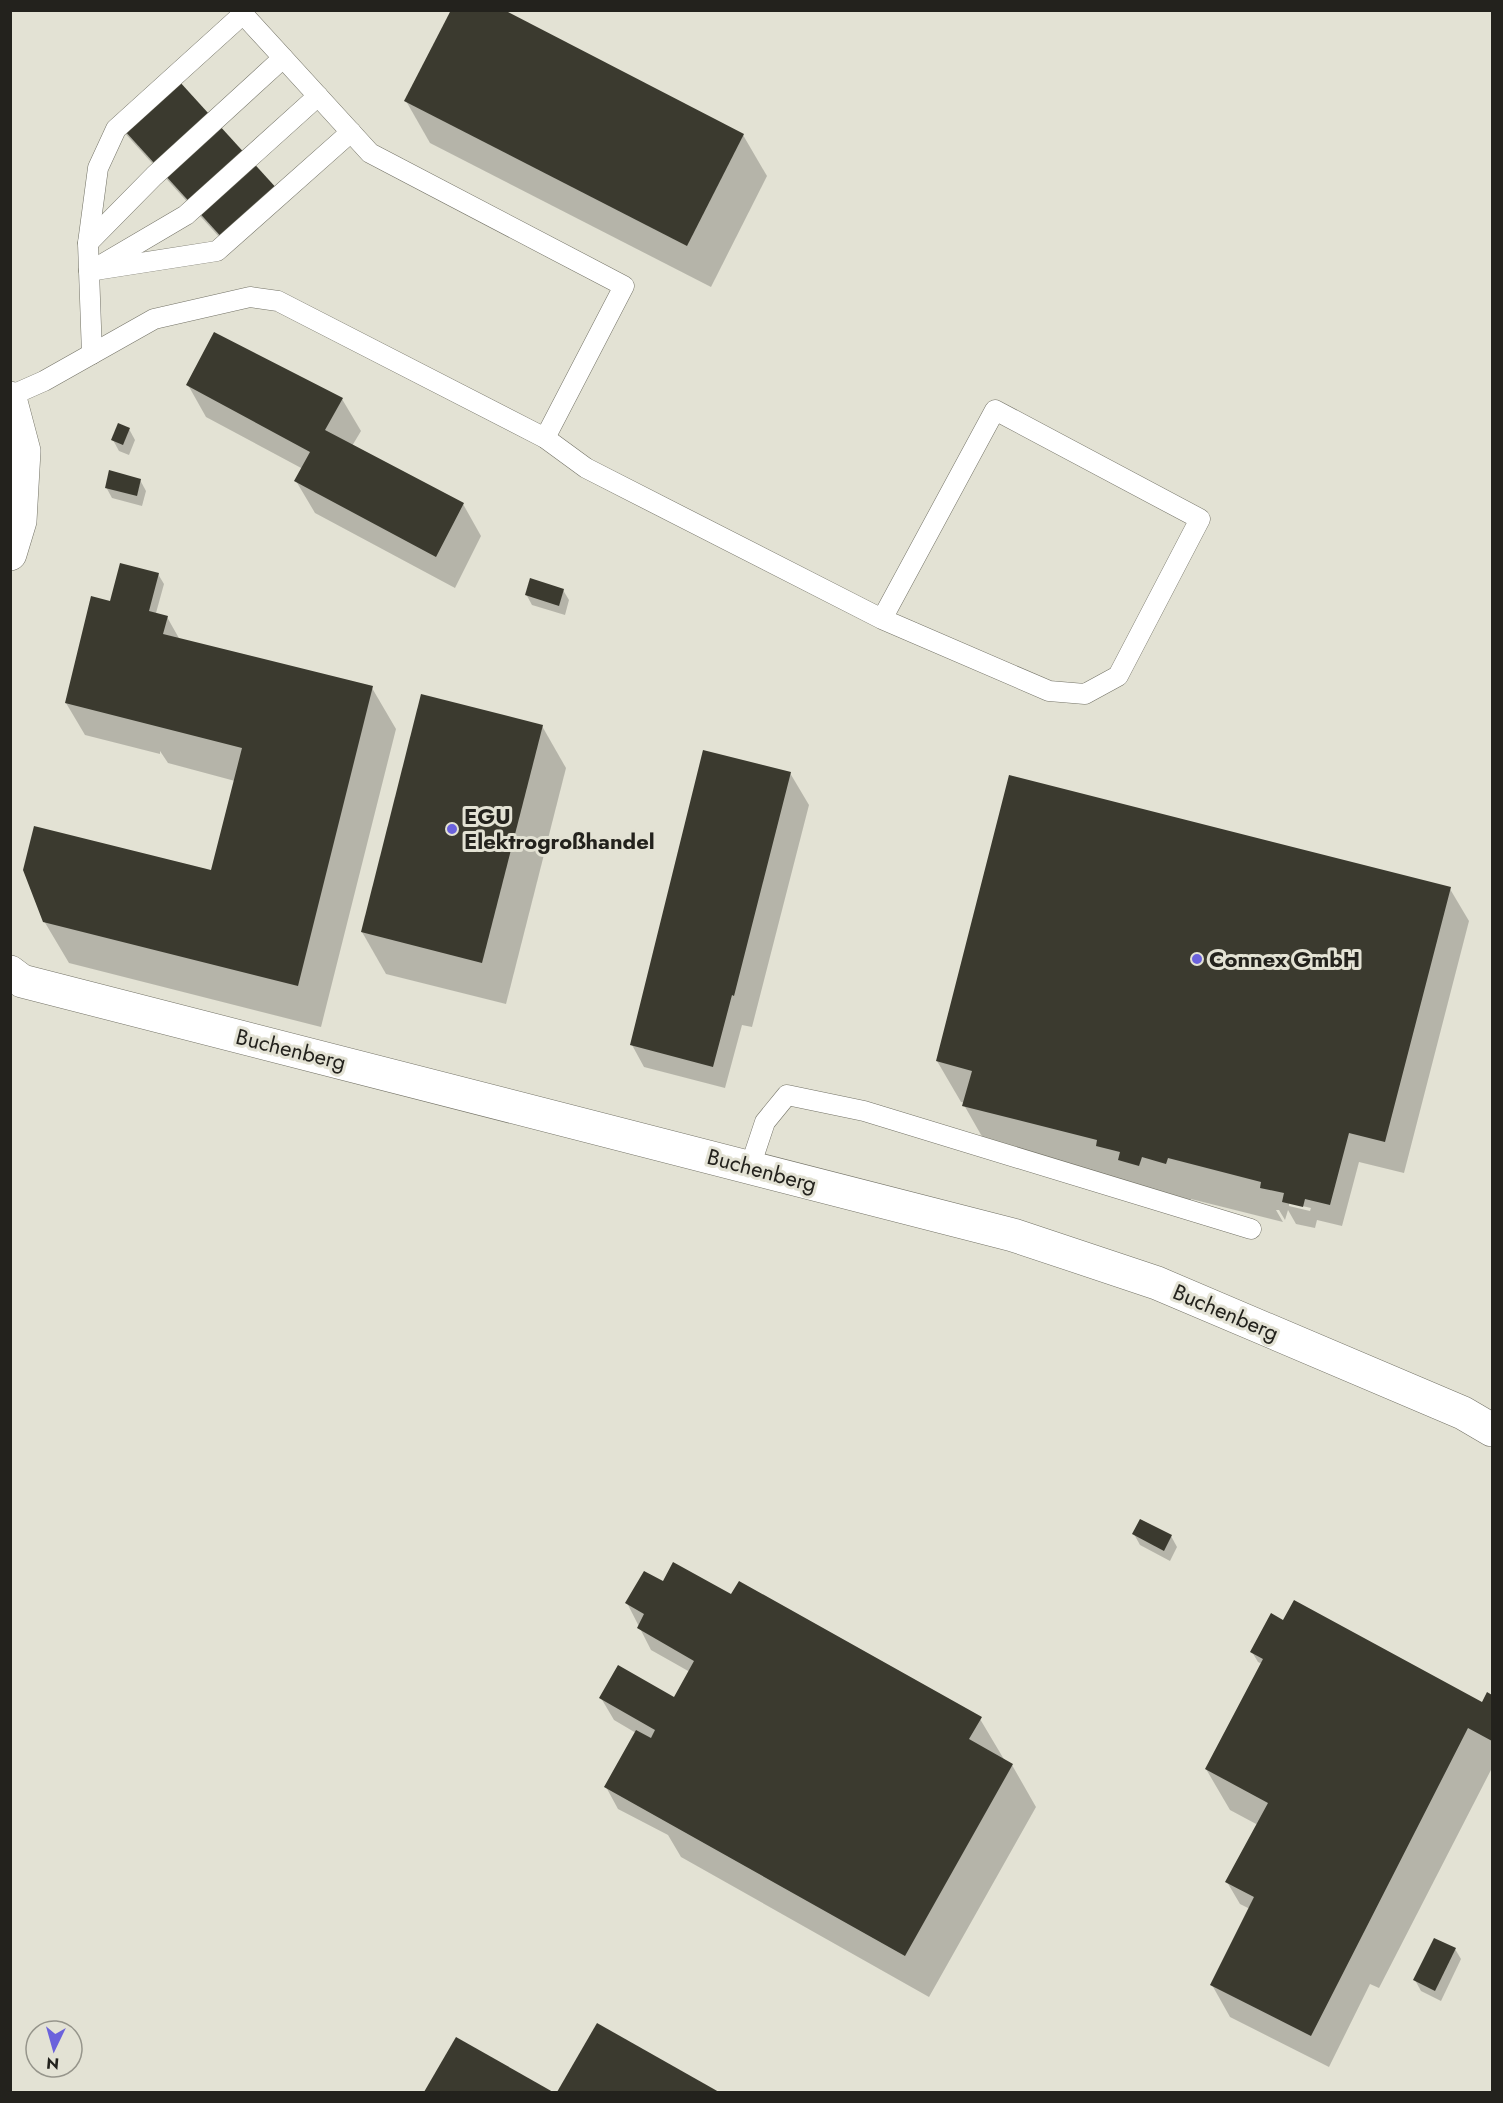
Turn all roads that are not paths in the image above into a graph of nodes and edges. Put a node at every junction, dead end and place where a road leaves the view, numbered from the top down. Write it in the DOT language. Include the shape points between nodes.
graph roads {
  1 [pos="283,58"];
  2 [pos="318,96"];
  3 [pos="351,132"];
  4 [pos="88,243"];
  5 [pos="89,271"];
  6 [pos="92,354"];
  7 [pos="10,397"];
  8 [pos="545,438"];
  9 [pos="10,554"];
  10 [pos="882,619"];
  11 [pos="10,972"];
  12 [pos="750,1167"];
  13 [pos="1251,1229"];
  14 [pos="1492,1430"];
  1 -- 2 [label="lane"];
  1 -- 4 [label="lane" via="153,176"];
  1 -- 4 [label="lane" via="243,14 116,129 98,168"];
  2 -- 3 [label="lane"];
  2 -- 5 [label="lane" via="186,215"];
  3 -- 5 [label="lane" via="217,251"];
  3 -- 8 [label="lane" via="370,153 624,286"];
  4 -- 5 [label="lane"];
  5 -- 6 [label="lane"];
  6 -- 7 [label="lane"];
  6 -- 8 [label="lane" via="154,319 250,297 278,301"];
  7 -- 9 [label="street" via="24,451 20,521"];
  8 -- 10 [label="lane" via="586,468"];
  10 -- 10 [label="lane" via="1049,691 1085,694 1118,676 1200,519 995,410"];
  11 -- 12 [label="street, Buchenberg" via="22,981"];
  12 -- 13 [label="lane" via="765,1122 787,1095 864,1111"];
  12 -- 14 [label="street, Buchenberg" via="1013,1235 1157,1283 1452,1408"];
}
